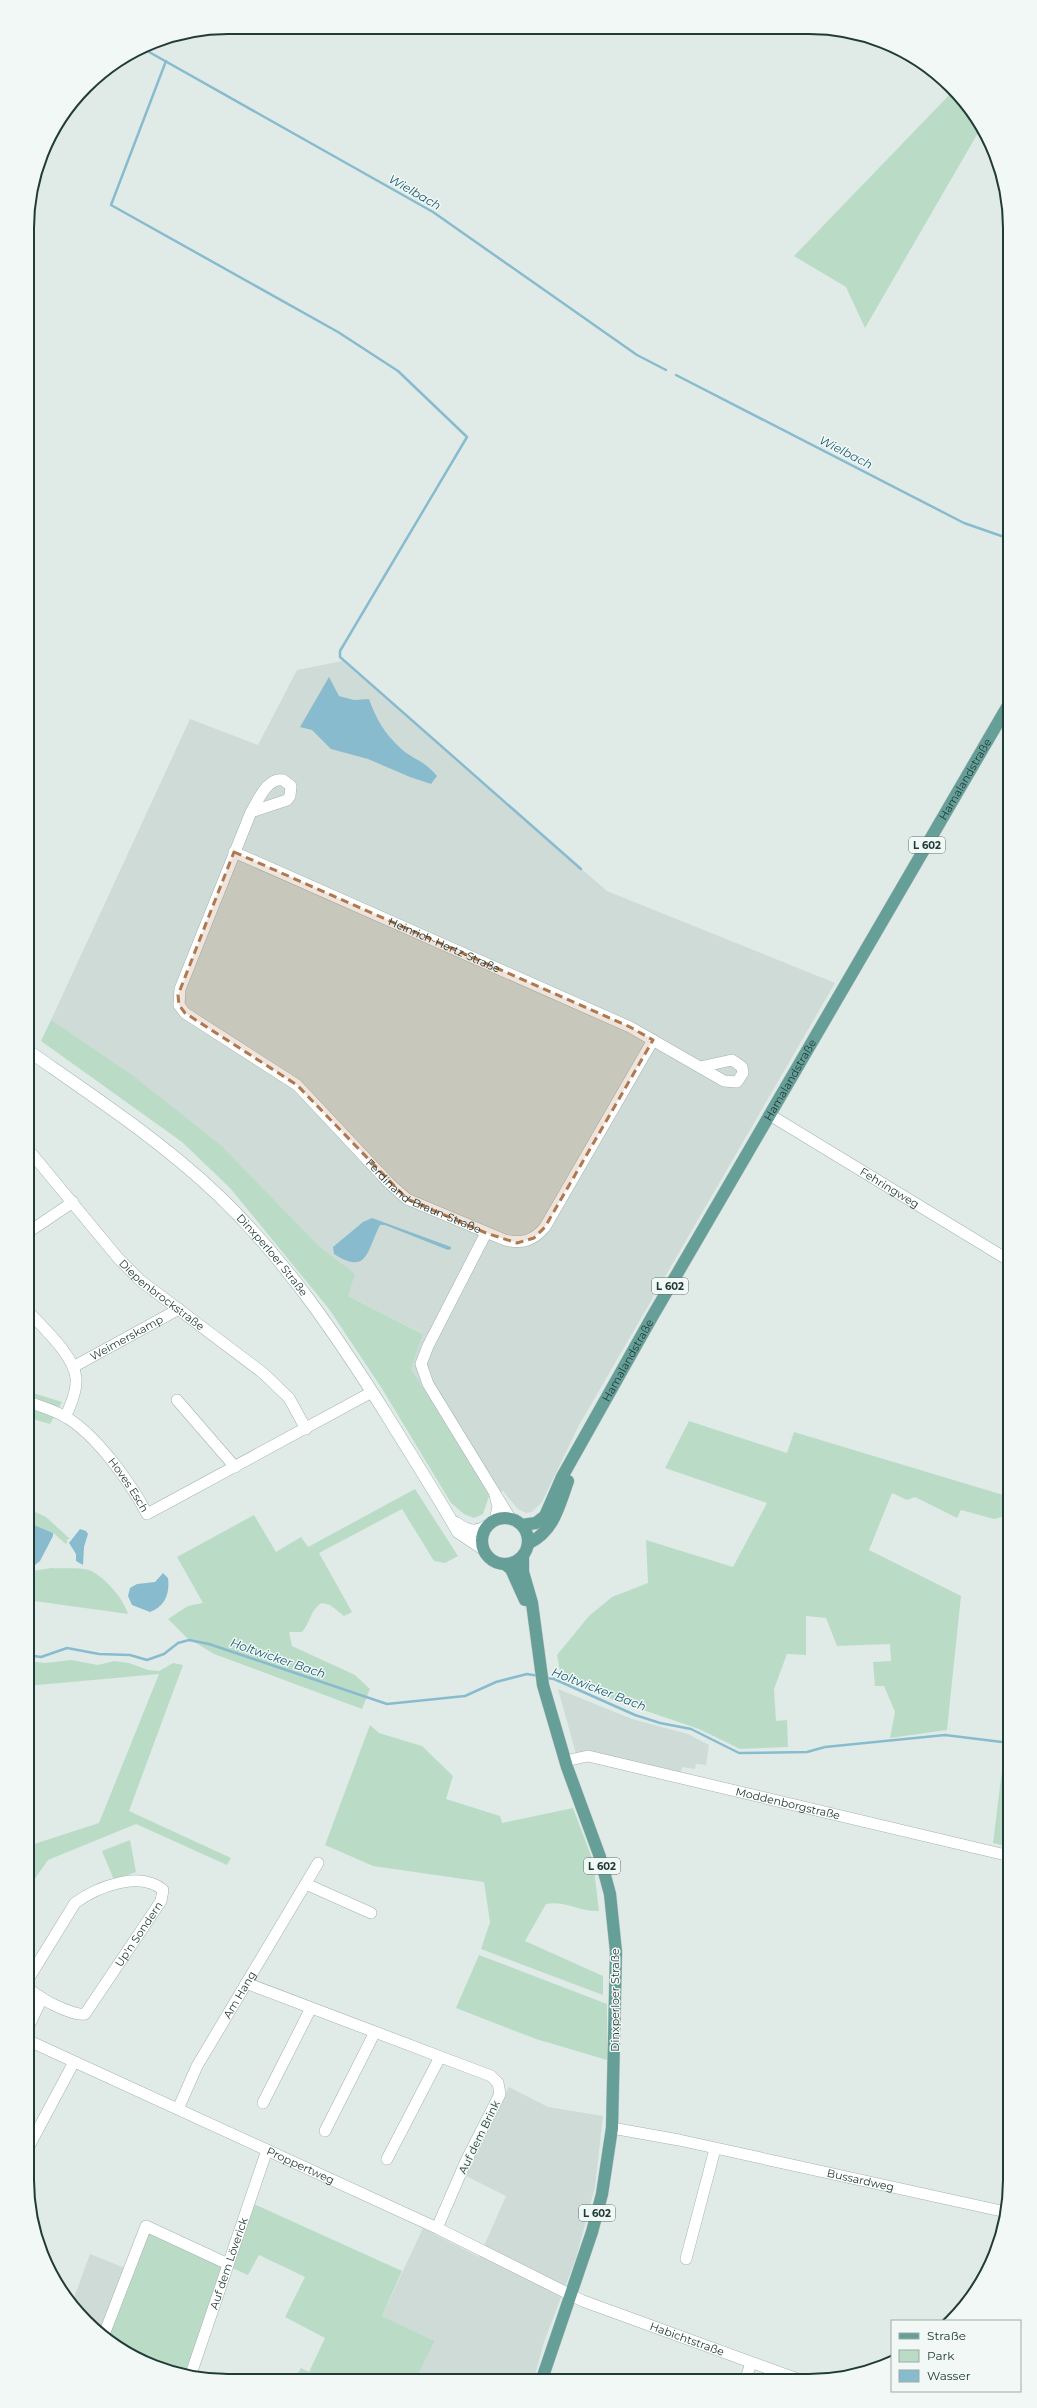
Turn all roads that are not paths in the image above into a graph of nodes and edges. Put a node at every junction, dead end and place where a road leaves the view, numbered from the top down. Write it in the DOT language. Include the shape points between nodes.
graph roads {
  1 [pos="1003,714"];
  2 [pos="251,812"];
  3 [pos="234,852"];
  4 [pos="652,1040"];
  5 [pos="34,1055"];
  6 [pos="700,1067"];
  7 [pos="770,1115"];
  8 [pos="34,1156"];
  9 [pos="73,1202"];
  10 [pos="34,1228"];
  11 [pos="486,1233"];
  12 [pos="1003,1257"];
  13 [pos="179,1309"];
  14 [pos="34,1318"];
  15 [pos="74,1367"];
  16 [pos="372,1392"];
  17 [pos="177,1400"];
  18 [pos="34,1404"];
  19 [pos="65,1417"];
  20 [pos="306,1429"];
  21 [pos="574,1459"];
  22 [pos="235,1467"];
  23 [pos="495,1492"];
  24 [pos="510,1518"];
  25 [pos="451,1520"];
  26 [pos="491,1523"];
  27 [pos="522,1525"];
  28 [pos="528,1543"];
  29 [pos="482,1548"];
  30 [pos="523,1556"];
  31 [pos="506,1565"];
  32 [pos="534,1621"];
  33 [pos="565,1761"];
  34 [pos="1003,1854"];
  35 [pos="318,1863"];
  36 [pos="306,1884"];
  37 [pos="370,1913"];
  38 [pos="34,1969"];
  39 [pos="246,1984"];
  40 [pos="34,1994"];
  41 [pos="42,1998"];
  42 [pos="311,2008"];
  43 [pos="34,2015"];
  44 [pos="375,2032"];
  45 [pos="34,2043"];
  46 [pos="440,2056"];
  47 [pos="74,2062"];
  48 [pos="263,2103"];
  49 [pos="178,2109"];
  50 [pos="34,2128"];
  51 [pos="612,2128"];
  52 [pos="325,2131"];
  53 [pos="715,2149"];
  54 [pos="267,2150"];
  55 [pos="387,2159"];
  56 [pos="1000,2211"];
  57 [pos="437,2228"];
  58 [pos="686,2259"];
  59 [pos="228,2264"];
  60 [pos="572,2294"];
  61 [pos="106,2331"];
  62 [pos="751,2363"];
  63 [pos="192,2370"];
  64 [pos="544,2374"];
  65 [pos="747,2374"];
  66 [pos="783,2374"];
  1 -- 7 [label="main road, Hamalandstraße / L 602"];
  2 -- 3 [label="street"];
  3 -- 4 [label="street, Heinrich-Hertz-Straße" via="630,1027"];
  3 -- 11 [label="street, Ferdinand-Braun-Straße" via="180,989 177,1001 181,1009 297,1085 407,1199"];
  4 -- 6 [label="street, Heinrich-Hertz-Straße"];
  4 -- 11 [label="street" via="540,1233 530,1240 517,1243"];
  5 -- 16 [label="main road, Dinxperloer Straße" via="115,1111 171,1154 219,1196 289,1273"];
  7 -- 12 [label="street, Fehringweg"];
  7 -- 21 [label="main road, Hamalandstraße / L 602" via="652,1317"];
  8 -- 9 [label="street, Diepenbrockstraße"];
  9 -- 10 [label="street"];
  9 -- 13 [label="street, Diepenbrockstraße" via="118,1258 141,1281"];
  11 -- 23 [label="street, Ferdinand-Braun-Straße" via="421,1364 428,1384"];
  13 -- 15 [label="street, Weimerskamp"];
  13 -- 20 [label="street, Diepenbrockstraße" via="263,1373 289,1398"];
  14 -- 15 [label="street"];
  15 -- 19 [label="street" via="74,1393"];
  16 -- 20 [label="street, Hoves Esch"];
  16 -- 25 [label="main road, Dinxperloer Straße"];
  17 -- 22 [label="street"];
  18 -- 19 [label="street, Hoves Esch"];
  19 -- 22 [label="street, Hoves Esch" via="118,1468 147,1514"];
  20 -- 22 [label="street, Hoves Esch"];
  21 -- 27 [label="main road, Hamalandstraße / L 602" via="562,1477 545,1516 536,1523"];
  21 -- 28 [label="main road, Hamalandstraße / L 602" via="569,1480 551,1525"];
  23 -- 24 [label="street, Ferdinand-Braun-Straße"];
  23 -- 26 [label="street, Ferdinand-Braun-Straße" via="498,1507"];
  24 -- 26 [label="main road"];
  24 -- 27 [label="main road"];
  25 -- 26 [label="main road, Dinxperloer Straße" via="471,1531 481,1531"];
  25 -- 29 [label="main road, Dinxperloer Straße" via="458,1532"];
  26 -- 29 [label="main road" via="481,1541"];
  27 -- 28 [label="main road"];
  28 -- 30 [label="main road"];
  29 -- 31 [label="main road" via="489,1558"];
  30 -- 31 [label="main road" via="518,1561"];
  30 -- 32 [label="main road, Dinxperloer Straße" via="523,1572"];
  31 -- 32 [label="main road, Dinxperloer Straße / L 602" via="511,1569"];
  32 -- 33 [label="main road, Dinxperloer Straße / L 602" via="543,1685"];
  33 -- 34 [label="street, Moddenborgstraße" via="588,1756"];
  33 -- 51 [label="main road, Dinxperloer Straße / L 602" via="594,1835 610,1894 614,1926 616,2003"];
  35 -- 36 [label="street, Am Hang"];
  36 -- 37 [label="street"];
  36 -- 39 [label="street, Am Hang"];
  38 -- 41 [label="street, Up'n Sondern" via="75,1902 83,1897 132,1879 142,1879 163,1890 161,1901 86,2014 76,2014"];
  39 -- 42 [label="street, Auf dem Brink"];
  39 -- 49 [label="street, Am Hang" via="197,2066"];
  40 -- 41 [label="street, Up'n Sondern"];
  41 -- 43 [label="street"];
  42 -- 44 [label="street, Auf dem Brink"];
  42 -- 48 [label="street"];
  44 -- 46 [label="street, Auf dem Brink"];
  44 -- 52 [label="street"];
  45 -- 47 [label="street, Proppertweg"];
  46 -- 55 [label="street"];
  46 -- 57 [label="street, Auf dem Brink" via="491,2076 498,2082 500,2094 466,2161"];
  47 -- 49 [label="street, Proppertweg"];
  47 -- 50 [label="street"];
  49 -- 54 [label="street, Proppertweg"];
  51 -- 53 [label="street, Bussardweg"];
  51 -- 60 [label="main road, Dinxperloer Straße / L 602" via="602,2194"];
  53 -- 56 [label="street, Bussardweg"];
  53 -- 58 [label="street"];
  54 -- 57 [label="street, Proppertweg"];
  54 -- 59 [label="street, Auf dem Löverick"];
  57 -- 60 [label="street, Proppertweg"];
  59 -- 61 [label="street" via="146,2226"];
  59 -- 63 [label="street, Auf dem Löverick"];
  60 -- 62 [label="street, Habichtstraße" via="582,2301"];
  60 -- 64 [label="main road, Dinxperloer Straße / L 602"];
  62 -- 65 [label="street"];
  62 -- 66 [label="street, Habichtstraße"];
}
